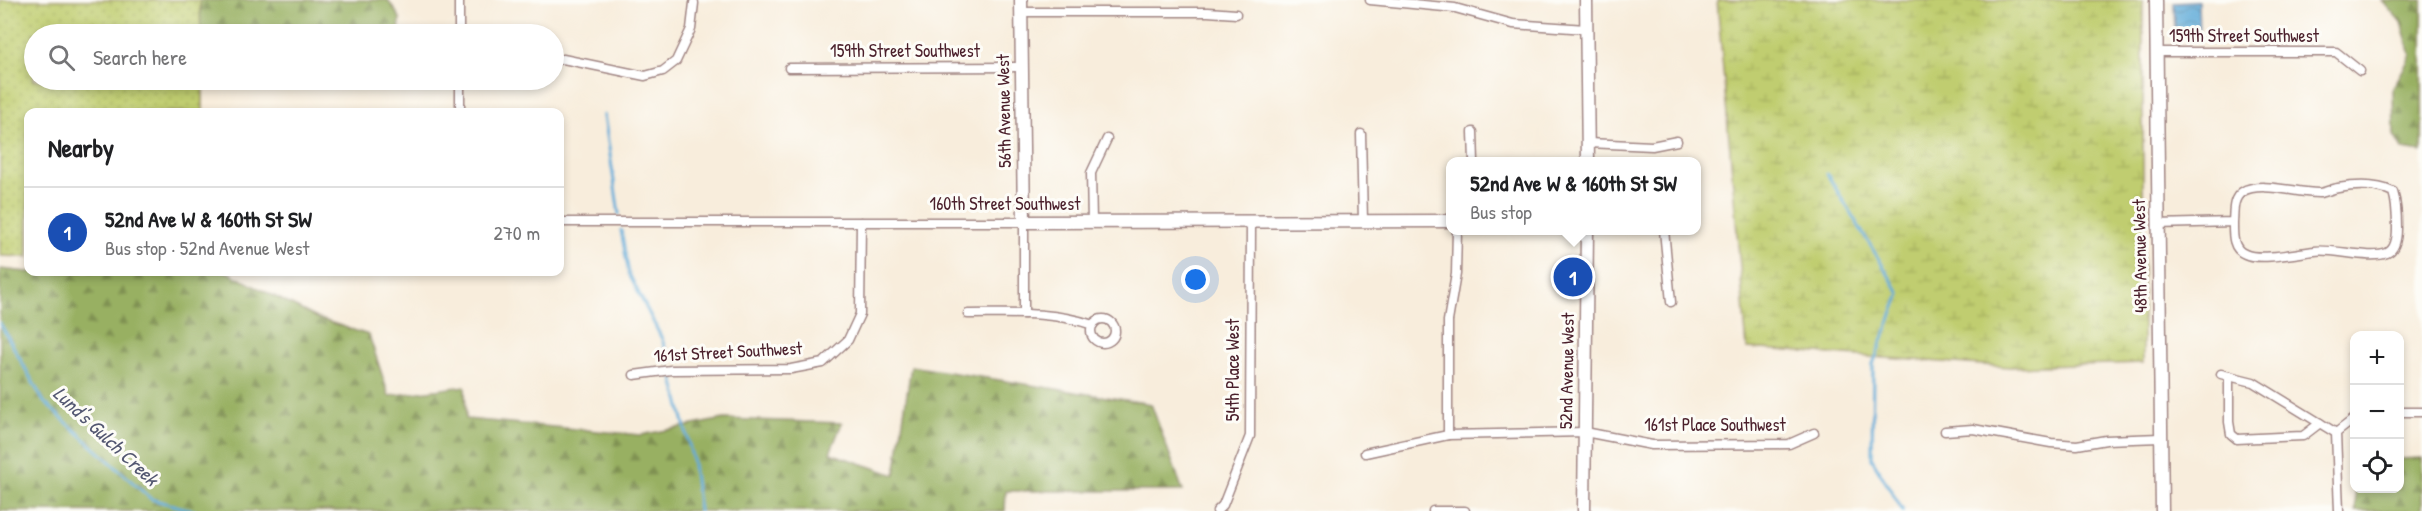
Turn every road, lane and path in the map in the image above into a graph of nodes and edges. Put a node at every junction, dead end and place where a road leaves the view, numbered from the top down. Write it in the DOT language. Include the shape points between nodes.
graph roads {
  1 [pos="459,0"];
  2 [pos="1370,0"];
  3 [pos="1586,0"];
  4 [pos="2156,0"];
  5 [pos="694,3"];
  6 [pos="1021,6"];
  7 [pos="1236,14"];
  8 [pos="459,24"];
  9 [pos="1586,28"];
  10 [pos="2157,52"];
  11 [pos="564,60"];
  12 [pos="1021,67"];
  13 [pos="789,68"];
  14 [pos="2360,71"];
  15 [pos="460,90"];
  16 [pos="460,108"];
  17 [pos="1473,132"];
  18 [pos="1361,134"];
  19 [pos="1107,139"];
  20 [pos="1677,141"];
  21 [pos="1588,143"];
  22 [pos="1474,157"];
  23 [pos="1588,157"];
  24 [pos="1251,221"];
  25 [pos="1363,221"];
  26 [pos="1446,221"];
  27 [pos="564,222"];
  28 [pos="861,222"];
  29 [pos="1024,222"];
  30 [pos="1092,222"];
  31 [pos="2233,222"];
  32 [pos="2157,224"];
  33 [pos="1457,235"];
  34 [pos="1587,235"];
  35 [pos="1664,235"];
  36 [pos="1671,302"];
  37 [pos="968,314"];
  38 [pos="1024,314"];
  39 [pos="1093,325"];
  40 [pos="634,375"];
  41 [pos="2404,412"];
  42 [pos="2422,412"];
  43 [pos="2320,423"];
  44 [pos="2350,423"];
  45 [pos="1945,431"];
  46 [pos="1585,432"];
  47 [pos="1814,433"];
  48 [pos="2336,433"];
  49 [pos="1448,435"];
  50 [pos="2160,438"];
  51 [pos="1365,453"];
  52 [pos="1217,511"];
  53 [pos="1433,511"];
  54 [pos="1465,511"];
  55 [pos="1584,511"];
  56 [pos="2162,511"];
  57 [pos="2339,511"];
  1 -- 8 [label="street"];
  2 -- 9 [label="street" via="1455,8 1513,24"];
  3 -- 9 [label="street"];
  4 -- 10 [label="street, 48th Avenue West"];
  5 -- 11 [label="street" via="692,29 676,61 663,71 645,76"];
  6 -- 7 [label="street"];
  6 -- 12 [label="street, 56th Avenue West"];
  9 -- 21 [label="street"];
  10 -- 14 [label="street, 159th Street Southwest" via="2336,52"];
  10 -- 32 [label="street, 48th Avenue West"];
  12 -- 13 [label="street, 159th Street Southwest"];
  12 -- 29 [label="street, 56th Avenue West"];
  15 -- 16 [label="street"];
  17 -- 22 [label="street"];
  18 -- 25 [label="street"];
  19 -- 30 [label="street" via="1091,173"];
  20 -- 21 [label="street" via="1652,146"];
  21 -- 23 [label="street"];
  24 -- 25 [label="street, 160th Street Southwest"];
  24 -- 30 [label="street, 160th Street Southwest"];
  24 -- 52 [label="street, 54th Place West" via="1250,436 1223,506"];
  25 -- 26 [label="street, 160th Street Southwest"];
  27 -- 28 [label="street, 160th Street Southwest"];
  28 -- 29 [label="street, 160th Street Southwest"];
  28 -- 40 [label="street, 161st Street Southwest" via="860,314 848,340 823,363 791,369 671,370"];
  29 -- 30 [label="street, 160th Street Southwest"];
  29 -- 38 [label="street"];
  31 -- 31 [label="street" via="2233,241 2247,256 2333,250 2345,254 2386,253 2397,237 2396,201 2393,192 2382,187 2354,186 2320,193 2248,189 2234,201"];
  31 -- 32 [label="street"];
  32 -- 50 [label="street, 48th Avenue West"];
  33 -- 49 [label="street" via="1456,274 1448,321"];
  34 -- 46 [label="street, 52nd Avenue West"];
  35 -- 36 [label="street"];
  37 -- 38 [label="street"];
  38 -- 39 [label="street" via="1069,317"];
  41 -- 42 [label="street"];
  43 -- 43 [label="street" via="2253,382 2225,375 2231,434 2237,439 2303,436"];
  43 -- 48 [label="street"];
  44 -- 48 [label="street"];
  45 -- 50 [label="street" via="1973,429 2077,445"];
  46 -- 47 [label="street, 161st Place Southwest" via="1652,445 1789,444"];
  46 -- 49 [label="street, 161st Place Southwest"];
  46 -- 55 [label="street, 52nd Avenue West"];
  48 -- 57 [label="street"];
  49 -- 51 [label="street, 161st Place Southwest"];
  50 -- 56 [label="street, 48th Avenue West"];
  53 -- 54 [label="street"];
}
